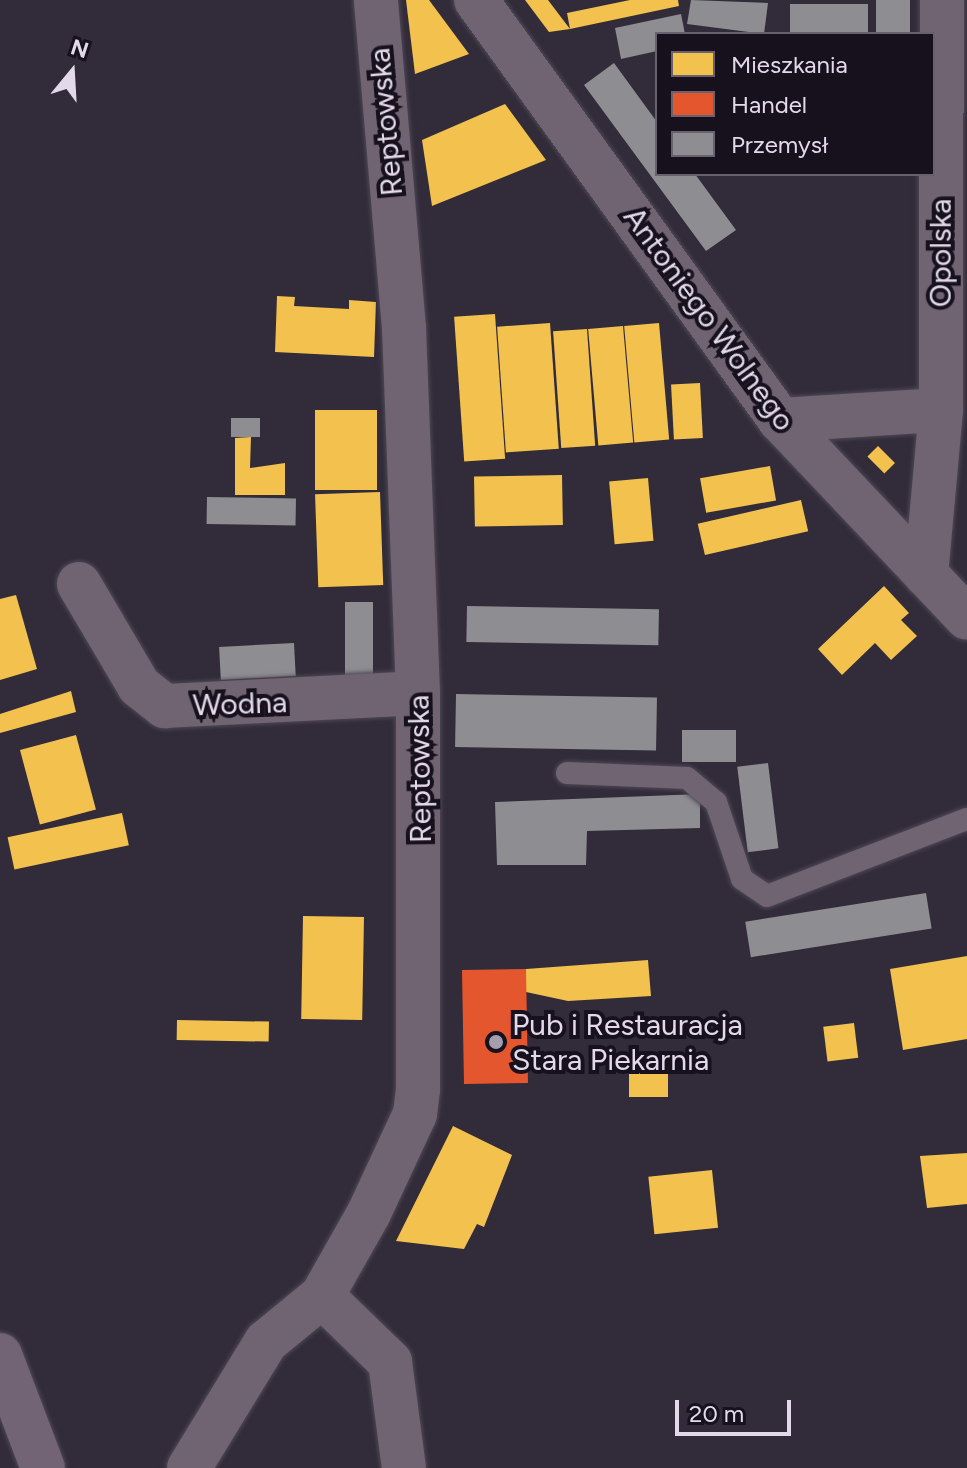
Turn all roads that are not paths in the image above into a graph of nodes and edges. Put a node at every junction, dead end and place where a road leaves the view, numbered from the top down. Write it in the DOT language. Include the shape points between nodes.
graph roads {
  1 [pos="376,0"];
  2 [pos="476,0"];
  3 [pos="942,0"];
  4 [pos="941,410"];
  5 [pos="780,420"];
  6 [pos="926,575"];
  7 [pos="79,584"];
  8 [pos="967,618"];
  9 [pos="418,693"];
  10 [pos="567,773"];
  11 [pos="967,819"];
  12 [pos="322,1296"];
  13 [pos="0,1355"];
  14 [pos="43,1468"];
  15 [pos="189,1468"];
  16 [pos="404,1468"];
  1 -- 9 [label="street, Reptowska" via="404,328"];
  2 -- 5 [label="street, Antoniego Wolnego"];
  3 -- 4 [label="street, Opolska"];
  4 -- 5 [label="street"];
  4 -- 6 [label="street, Opolska"];
  5 -- 6 [label="street, Antoniego Wolnego"];
  6 -- 8 [label="street, Antoniego Wolnego"];
  7 -- 9 [label="street, Wodna" via="139,686 165,706"];
  9 -- 12 [label="street, Reptowska" via="424,960 415,1114"];
  10 -- 11 [label="lane" via="687,778 716,802 742,879 767,896"];
  12 -- 15 [label="street, Reptowska" via="266,1342"];
  12 -- 16 [label="street" via="390,1362"];
  13 -- 14 [label="main road"];
}
